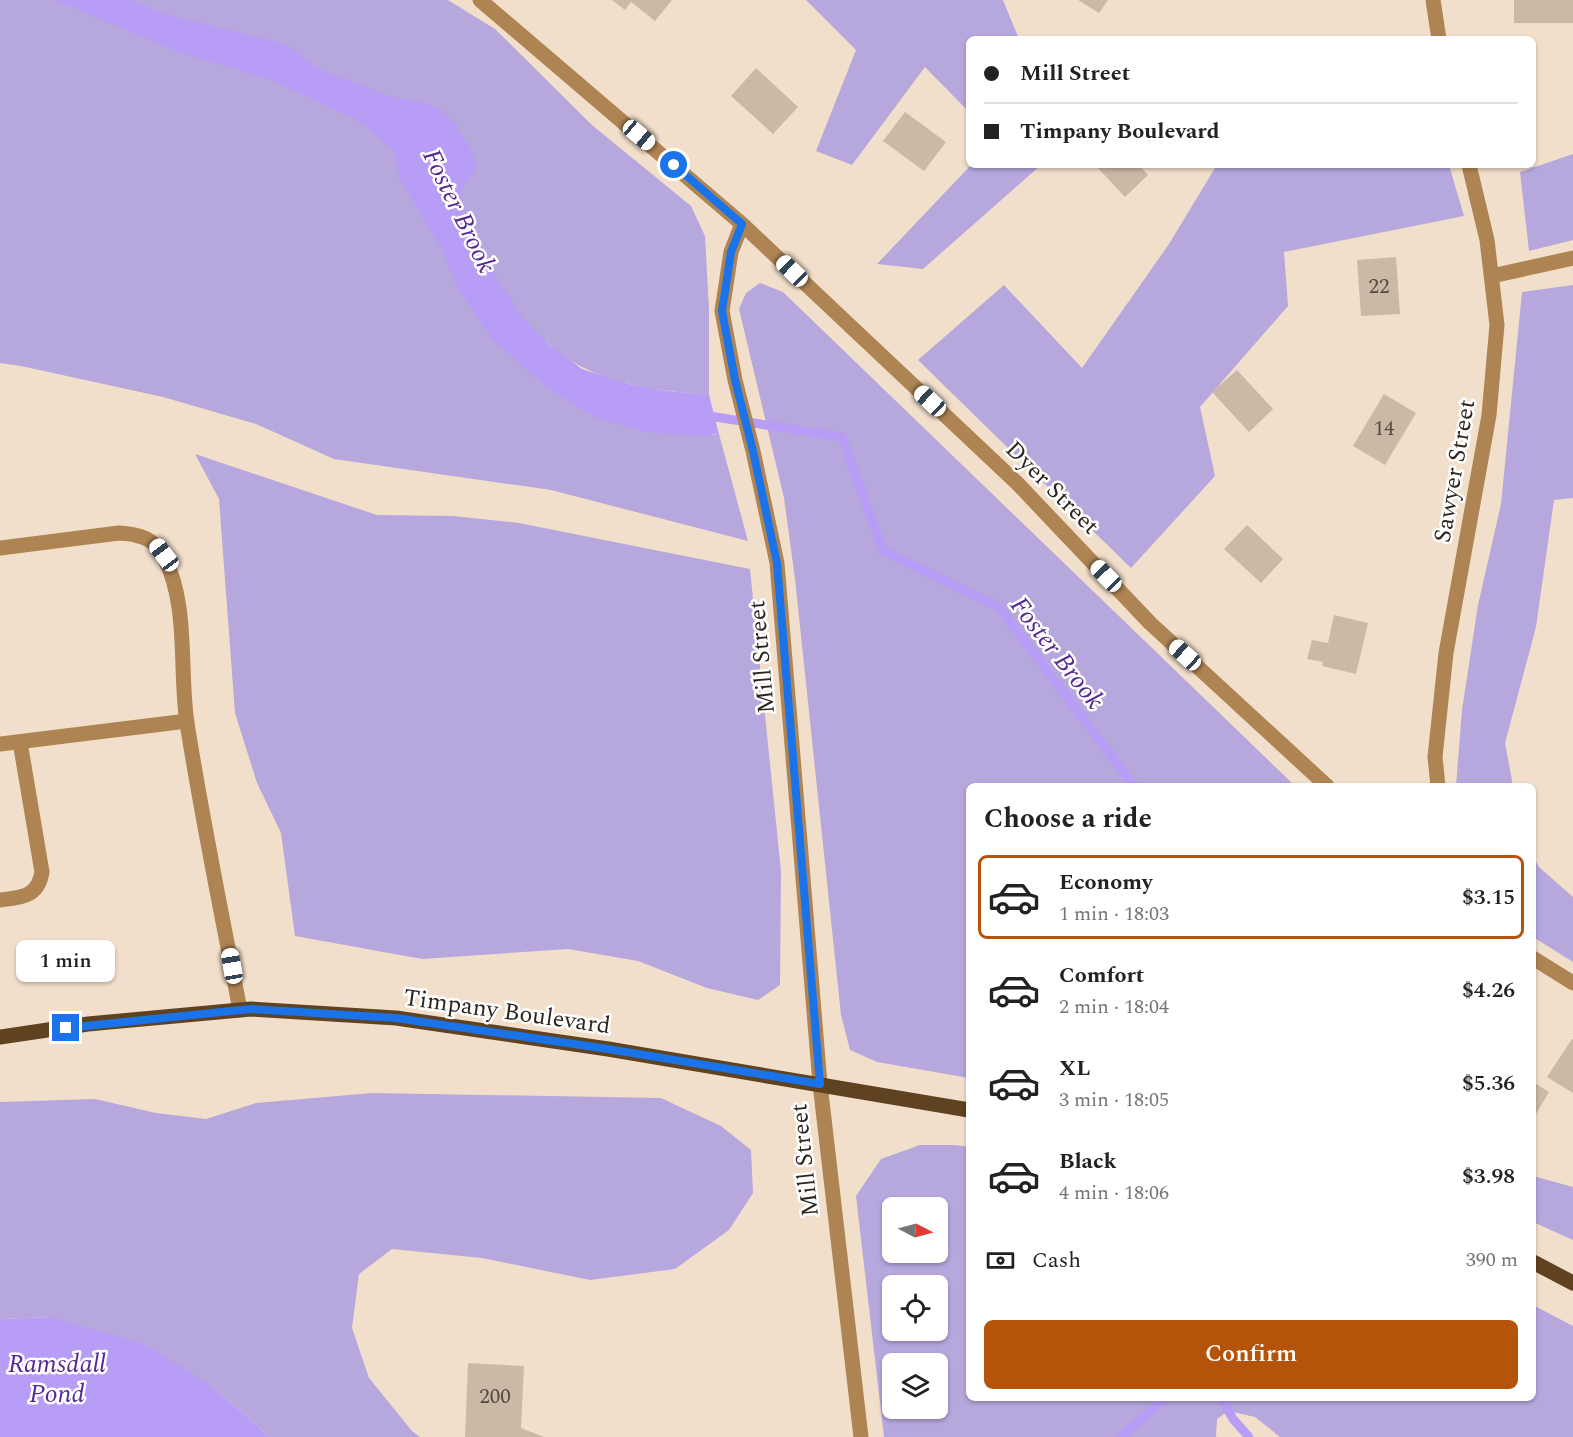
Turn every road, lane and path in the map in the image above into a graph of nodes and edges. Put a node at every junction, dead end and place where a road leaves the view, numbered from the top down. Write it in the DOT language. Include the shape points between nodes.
graph roads {
  1 [pos="480,0"];
  2 [pos="1434,0"];
  3 [pos="1439,36"];
  4 [pos="1470,168"];
  5 [pos="742,224"];
  6 [pos="1573,258"];
  7 [pos="1492,276"];
  8 [pos="0,548"];
  9 [pos="187,721"];
  10 [pos="20,742"];
  11 [pos="0,744"];
  12 [pos="1324,783"];
  13 [pos="1438,783"];
  14 [pos="0,900"];
  15 [pos="1536,960"];
  16 [pos="1573,982"];
  17 [pos="240,1010"];
  18 [pos="0,1037"];
  19 [pos="820,1084"];
  20 [pos="966,1109"];
  21 [pos="1536,1264"];
  22 [pos="1573,1283"];
  23 [pos="861,1437"];
  1 -- 5 [label="street"];
  2 -- 3 [label="street"];
  4 -- 7 [label="street, Sawyer Street"];
  5 -- 12 [label="street, Dyer Street" via="1017,483 1150,623"];
  5 -- 19 [label="street, Mill Street" via="731,252 722,311 777,563"];
  6 -- 7 [label="street"];
  7 -- 13 [label="street, Sawyer Street" via="1497,325 1494,373 1446,652 1435,757"];
  8 -- 9 [label="street" via="119,533 134,534 155,544 164,555 178,601"];
  9 -- 10 [label="street"];
  9 -- 17 [label="street"];
  10 -- 11 [label="street"];
  10 -- 14 [label="street" via="42,872 34,891"];
  15 -- 16 [label="street"];
  17 -- 18 [label="main road, Timpany Boulevard" via="88,1024"];
  17 -- 19 [label="main road, Timpany Boulevard" via="396,1018"];
  19 -- 20 [label="main road, Timpany Boulevard"];
  19 -- 23 [label="street, Mill Street"];
  21 -- 22 [label="main road"];
}
